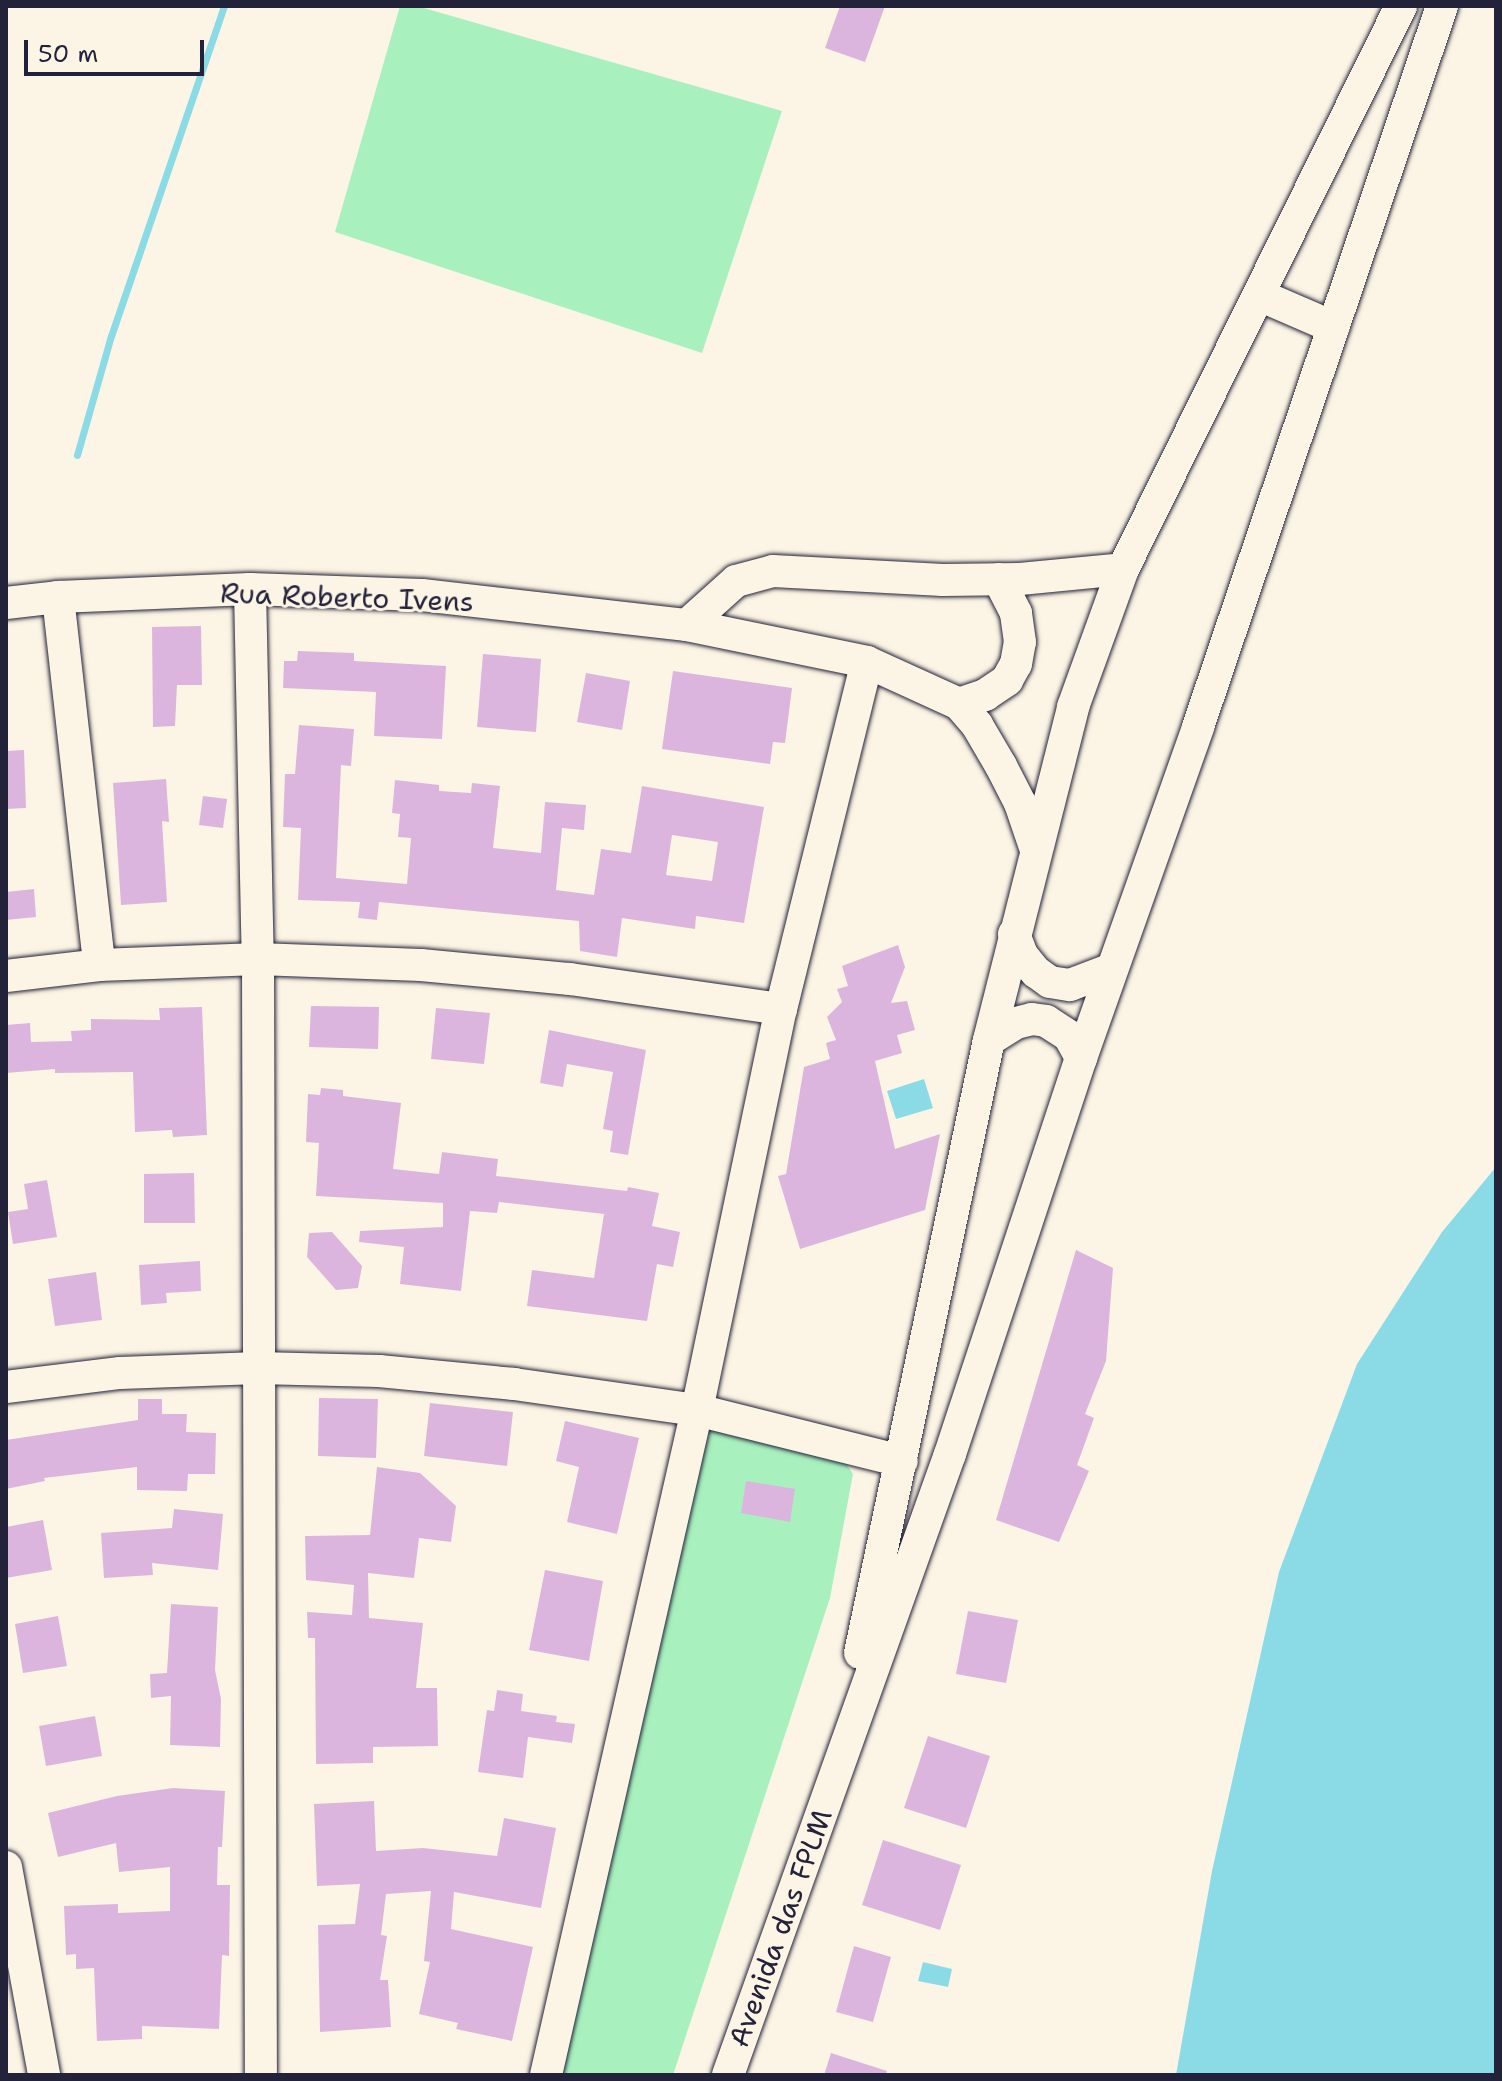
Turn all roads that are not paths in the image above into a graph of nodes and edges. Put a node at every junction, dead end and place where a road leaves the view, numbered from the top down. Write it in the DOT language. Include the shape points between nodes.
graph roads {
  1 [pos="1401,6"];
  2 [pos="1442,6"];
  3 [pos="1259,295"];
  4 [pos="1333,327"];
  5 [pos="1123,569"];
  6 [pos="999,579"];
  7 [pos="250,589"];
  8 [pos="58,597"];
  9 [pos="6,603"];
  10 [pos="687,625"];
  11 [pos="867,662"];
  12 [pos="959,704"];
  13 [pos="1035,847"];
  14 [pos="1014,934"];
  15 [pos="258,959"];
  16 [pos="99,965"];
  17 [pos="1112,969"];
  18 [pos="6,976"];
  19 [pos="781,1009"];
  20 [pos="989,1040"];
  21 [pos="1081,1058"];
  22 [pos="258,1368"];
  23 [pos="6,1387"];
  24 [pos="697,1410"];
  25 [pos="902,1461"];
  26 [pos="832,1781"];
  27 [pos="6,1867"];
  28 [pos="44,2075"];
  29 [pos="261,2075"];
  30 [pos="546,2075"];
  31 [pos="728,2075"];
  1 -- 3 [label="street"];
  2 -- 4 [label="street"];
  3 -- 4 [label="street"];
  3 -- 5 [label="street"];
  4 -- 17 [label="street"];
  5 -- 6 [label="street"];
  5 -- 13 [label="street" via="1073,707"];
  6 -- 10 [label="street" via="773,571 736,581"];
  6 -- 12 [label="street" via="1016,613 1016,664 1007,680"];
  7 -- 8 [label="street, Rua Roberto Ivens"];
  7 -- 10 [label="street, Rua Roberto Ivens" via="422,595"];
  7 -- 15 [label="street"];
  8 -- 9 [label="street, Rua Roberto Ivens"];
  8 -- 16 [label="street"];
  10 -- 11 [label="street, Rua Roberto Ivens"];
  11 -- 12 [label="street, Rua Roberto Ivens"];
  11 -- 19 [label="street"];
  12 -- 13 [label="street, Rua Roberto Ivens" via="1001,766"];
  13 -- 14 [label="street"];
  14 -- 17 [label="street" via="1022,955 1050,982 1070,985"];
  14 -- 20 [label="street"];
  15 -- 16 [label="street"];
  15 -- 19 [label="street" via="421,965 570,979"];
  15 -- 22 [label="street"];
  16 -- 18 [label="street"];
  17 -- 21 [label="street"];
  19 -- 24 [label="street"];
  20 -- 21 [label="street" via="1016,1023 1046,1021 1069,1036"];
  20 -- 25 [label="street"];
  21 -- 26 [label="street" via="950,1454"];
  22 -- 23 [label="street" via="120,1373"];
  22 -- 24 [label="street" via="379,1371"];
  22 -- 29 [label="street"];
  24 -- 25 [label="street"];
  24 -- 30 [label="street"];
  25 -- 26 [label="street"];
  26 -- 31 [label="street, Avenida das FPLM"];
  27 -- 28 [label="street"];
}
